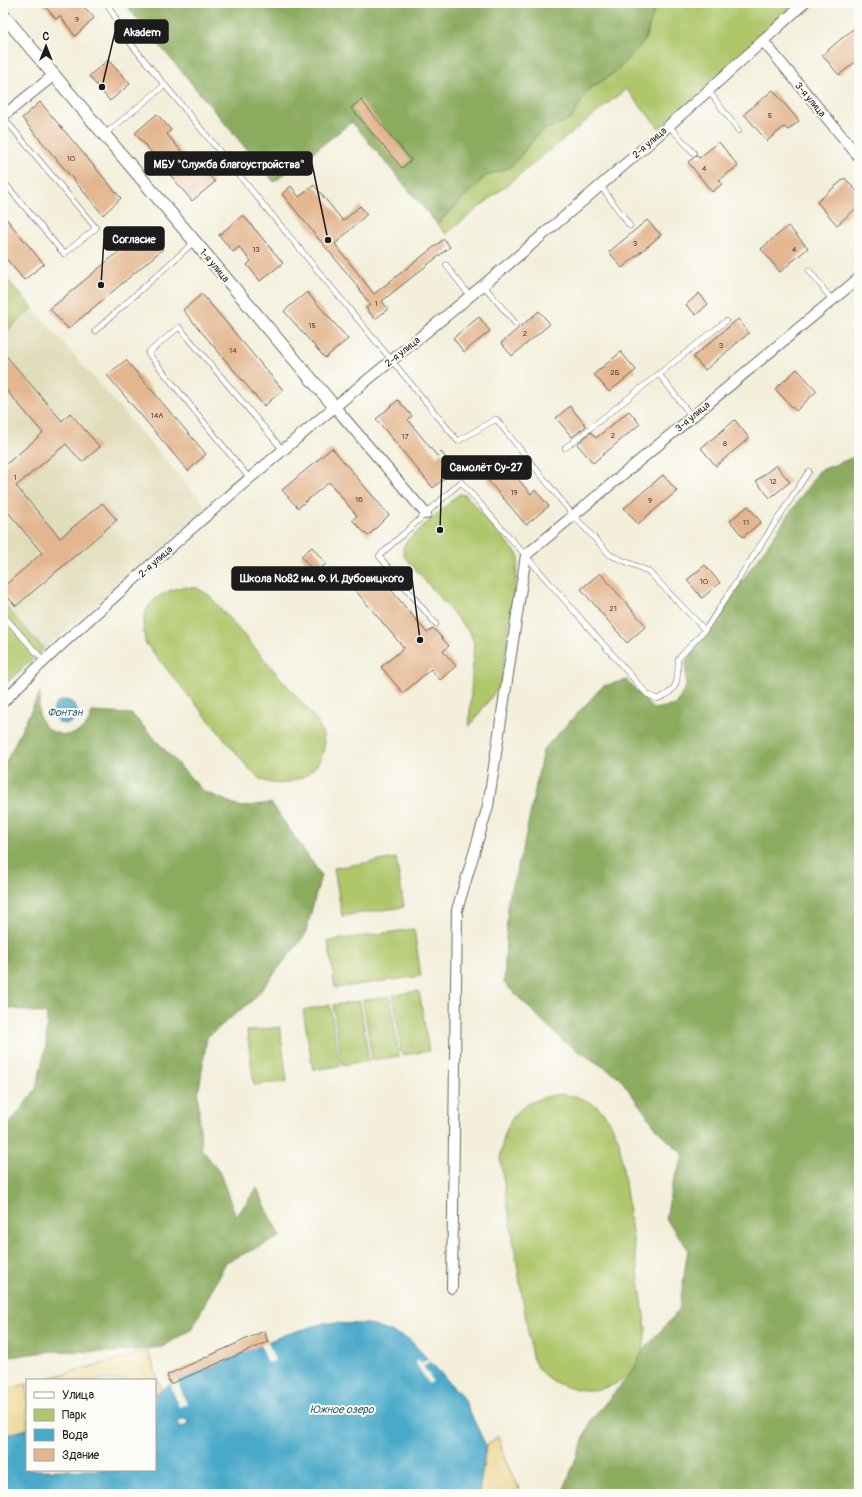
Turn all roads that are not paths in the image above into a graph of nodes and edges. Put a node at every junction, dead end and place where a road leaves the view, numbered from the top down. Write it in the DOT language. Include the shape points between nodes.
graph roads {
  1 [pos="107,3"];
  2 [pos="804,3"];
  3 [pos="3,16"];
  4 [pos="763,41"];
  5 [pos="54,75"];
  6 [pos="164,85"];
  7 [pos="708,90"];
  8 [pos="3,117"];
  9 [pos="668,126"];
  10 [pos="739,131"];
  11 [pos="105,134"];
  12 [pos="694,153"];
  13 [pos="859,157"];
  14 [pos="3,181"];
  15 [pos="600,185"];
  16 [pos="630,226"];
  17 [pos="195,242"];
  18 [pos="446,265"];
  19 [pos="809,270"];
  20 [pos="859,278"];
  21 [pos="483,285"];
  22 [pos="470,296"];
  23 [pos="832,300"];
  24 [pos="726,321"];
  25 [pos="516,324"];
  26 [pos="95,331"];
  27 [pos="392,360"];
  28 [pos="658,374"];
  29 [pos="334,406"];
  30 [pos="692,417"];
  31 [pos="565,448"];
  32 [pos="283,450"];
  33 [pos="809,471"];
  34 [pos="250,479"];
  35 [pos="426,514"];
  36 [pos="573,515"];
  37 [pos="526,555"];
  38 [pos="3,615"];
  39 [pos="436,624"];
  40 [pos="705,630"];
  41 [pos="44,661"];
  42 [pos="3,702"];
  43 [pos="452,1288"];
  1 -- 6 [label="lane" via="123,33"];
  2 -- 4 [label="street, 2-я улица"];
  3 -- 5 [label="street, 1-я улица"];
  4 -- 7 [label="street, 2-я улица"];
  4 -- 13 [label="street, 3-я улица"];
  5 -- 8 [label="street"];
  5 -- 11 [label="street, 1-я улица"];
  6 -- 11 [label="lane"];
  6 -- 27 [label="lane"];
  7 -- 9 [label="street, 2-я улица"];
  7 -- 10 [label="lane"];
  8 -- 14 [label="lane" via="96,228 64,254"];
  9 -- 12 [label="lane"];
  9 -- 15 [label="street, 2-я улица"];
  11 -- 17 [label="street, 1-я улица"];
  15 -- 16 [label="lane"];
  15 -- 21 [label="street, 2-я улица"];
  17 -- 26 [label="lane"];
  17 -- 29 [label="street, 1-я улица"];
  18 -- 22 [label="lane"];
  19 -- 23 [label="lane"];
  20 -- 23 [label="street, 3-я улица"];
  21 -- 22 [label="street, 2-я улица"];
  21 -- 25 [label="lane"];
  22 -- 27 [label="street, 2-я улица"];
  23 -- 30 [label="street, 3-я улица"];
  24 -- 28 [label="lane"];
  27 -- 29 [label="street, 2-я улица"];
  27 -- 36 [label="lane" via="458,441 496,418"];
  28 -- 30 [label="lane"];
  28 -- 31 [label="lane"];
  29 -- 32 [label="street, 2-я улица"];
  29 -- 35 [label="street, 1-я улица"];
  30 -- 36 [label="street, 3-я улица"];
  32 -- 34 [label="street, 2-я улица"];
  32 -- 34 [label="lane" via="179,327 148,353"];
  33 -- 40 [label="lane"];
  34 -- 41 [label="street, 2-я улица"];
  35 -- 37 [label="lane" via="461,482"];
  35 -- 39 [label="lane" via="379,556"];
  36 -- 37 [label="street, 3-я улица"];
  36 -- 40 [label="lane" via="610,555 648,571"];
  37 -- 40 [label="lane" via="647,694 657,699 669,694 678,681 678,659"];
  37 -- 43 [label="street" via="488,806 457,910"];
  38 -- 41 [label="lane"];
  41 -- 42 [label="street, 2-я улица"];
}
